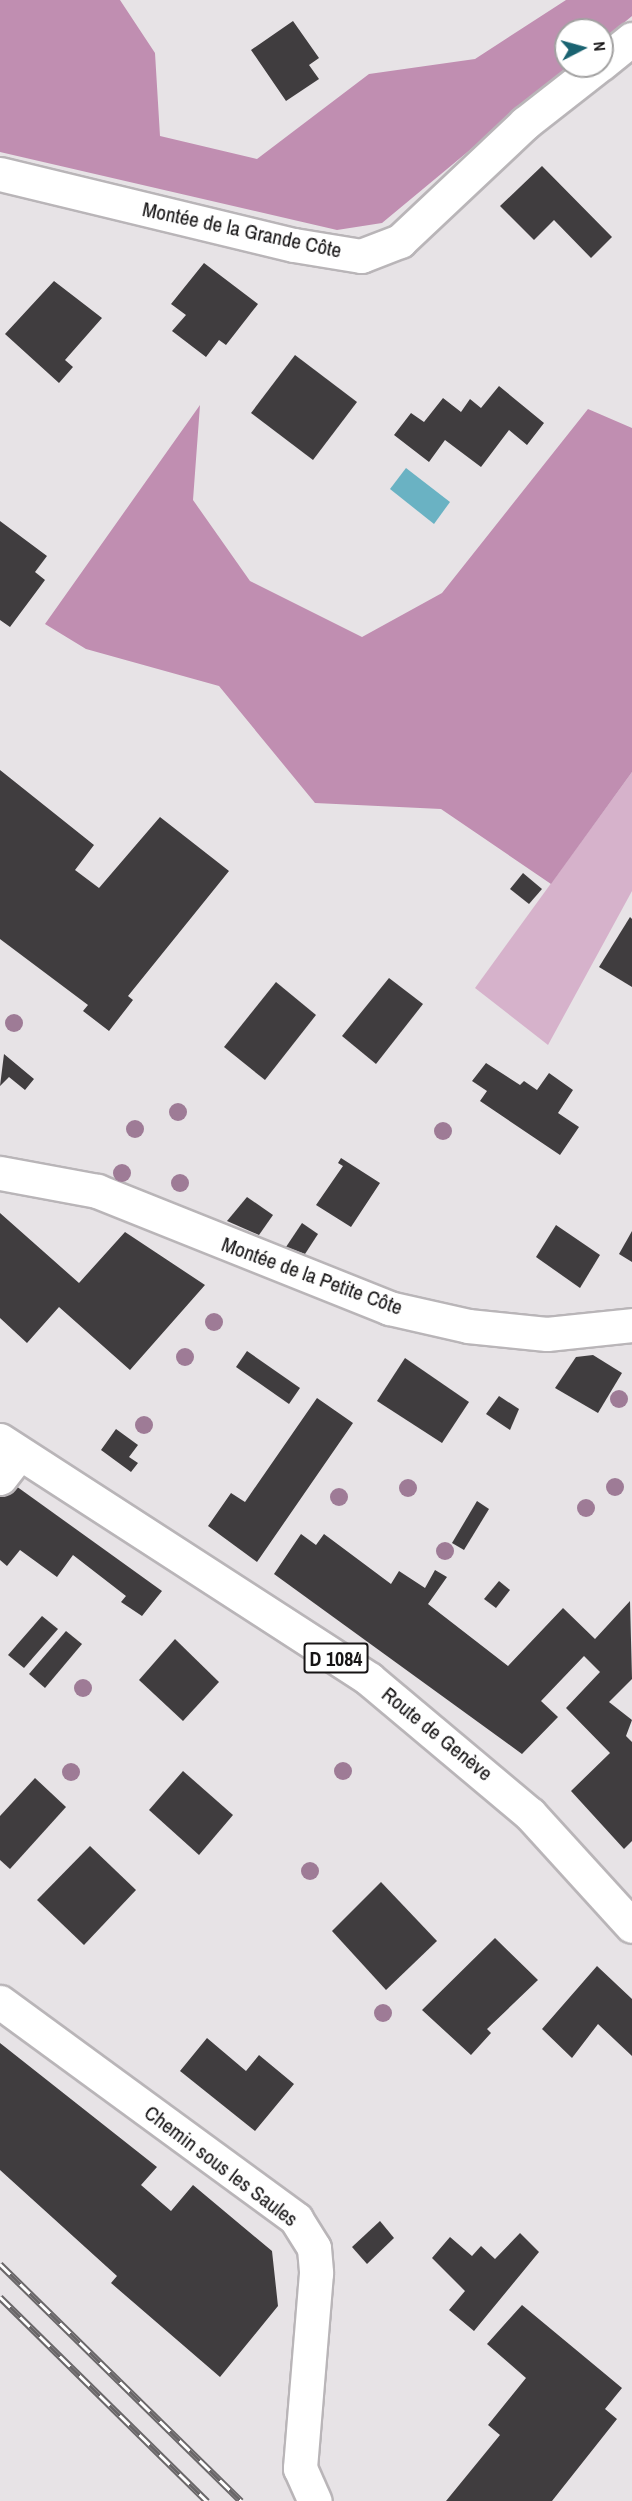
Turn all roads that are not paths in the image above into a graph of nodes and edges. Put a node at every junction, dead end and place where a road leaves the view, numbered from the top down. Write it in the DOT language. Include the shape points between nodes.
graph roads {
  1 [pos="632,39"];
  2 [pos="614,53"];
  3 [pos="583,78"];
  4 [pos="0,174"];
  5 [pos="0,1173"];
  6 [pos="632,1325"];
  7 [pos="6,1458"];
  8 [pos="632,1926"];
  9 [pos="0,2002"];
  10 [pos="315,2501"];
  1 -- 2 [label="street"];
  3 -- 4 [label="street, Montée de la Grande Côte" via="525,123 400,242 361,256 294,245"];
  5 -- 6 [label="street, Montée de la Petite Côte" via="97,1191 389,1308 468,1326 547,1335"];
  7 -- 8 [label="street, Route de Genève / D 1084" via="369,1679 530,1814"];
  9 -- 10 [label="street, Chemin sous les Saules" via="296,2219 314,2248 316,2273 300,2468"];
}
